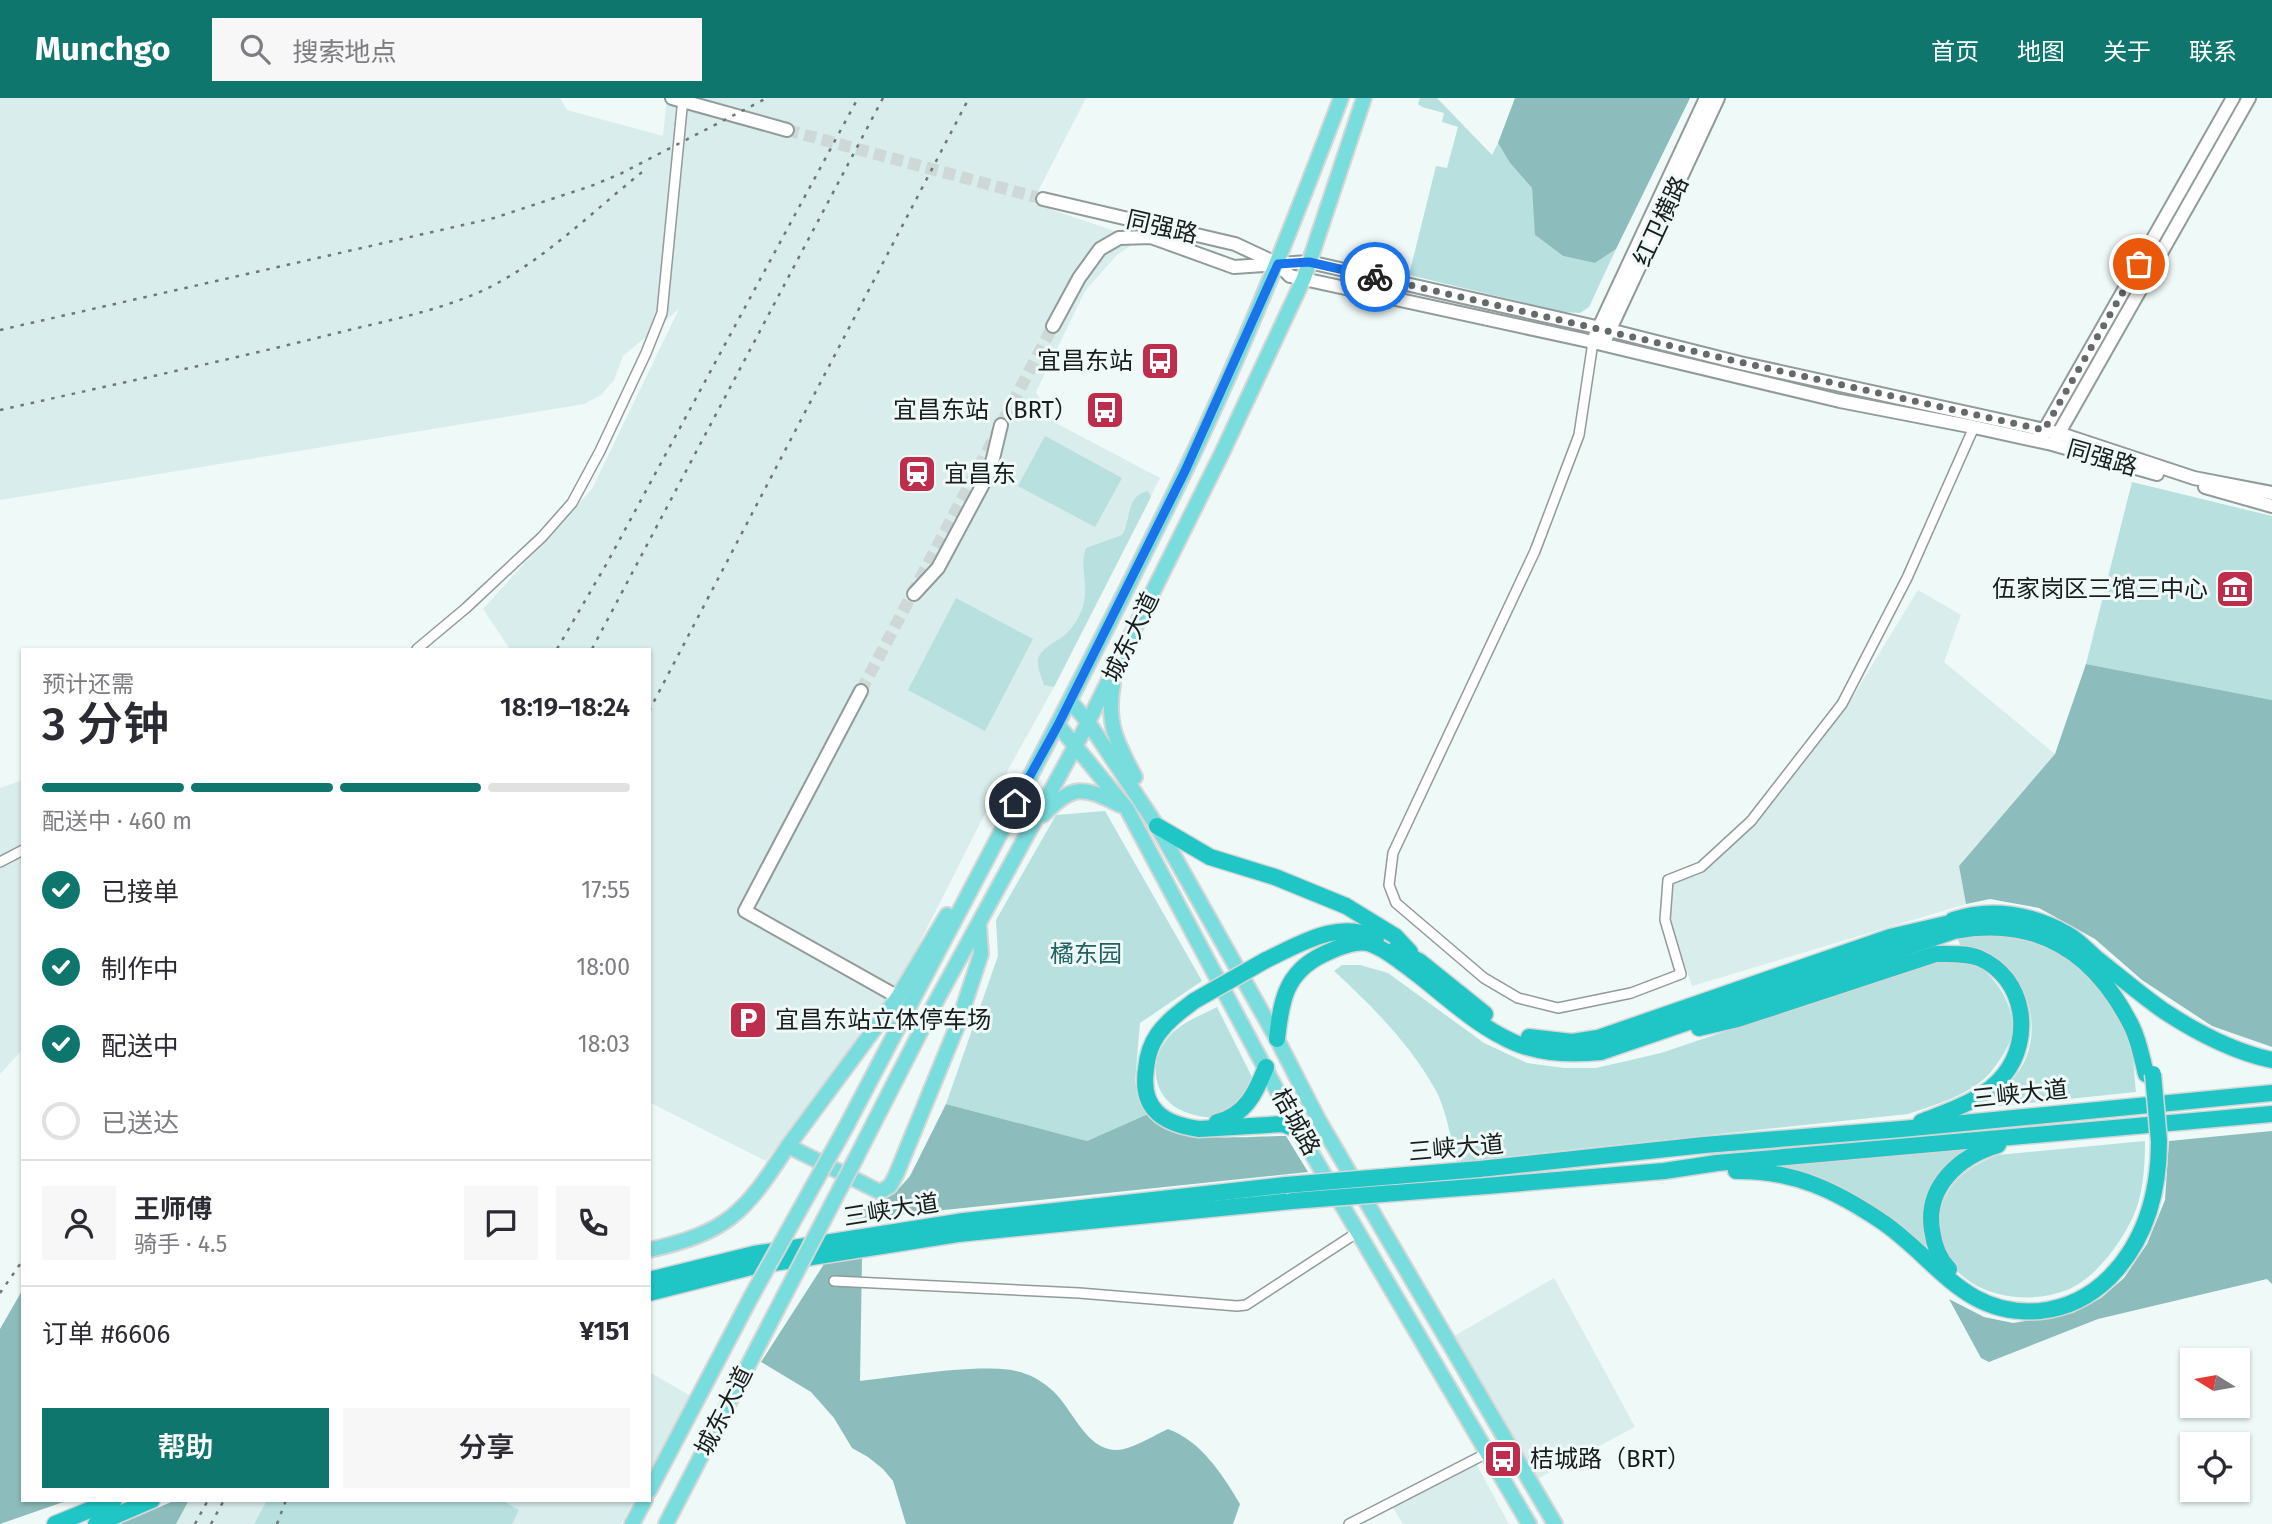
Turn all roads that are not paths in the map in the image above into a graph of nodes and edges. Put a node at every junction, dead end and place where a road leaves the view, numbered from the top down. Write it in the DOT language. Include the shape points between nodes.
graph roads {
  1 [pos="1341,98"];
  2 [pos="1364,98"];
  3 [pos="1706,98"];
  4 [pos="1718,98"];
  5 [pos="2233,98"];
  6 [pos="2249,98"];
  7 [pos="680,99"];
  8 [pos="787,130"];
  9 [pos="1043,199"];
  10 [pos="1309,262"];
  11 [pos="1278,264"];
  12 [pos="1304,278"];
  13 [pos="1054,326"];
  14 [pos="1604,329"];
  15 [pos="1598,343"];
  16 [pos="1001,425"];
  17 [pos="1974,427"];
  18 [pos="2041,436"];
  19 [pos="2055,439"];
  20 [pos="2272,493"];
  21 [pos="2272,506"];
  22 [pos="914,594"];
  23 [pos="418,648"];
  24 [pos="1117,665"];
  25 [pos="861,691"];
  26 [pos="1070,701"];
  27 [pos="1088,722"];
  28 [pos="1058,725"];
  29 [pos="1076,745"];
  30 [pos="1028,778"];
  31 [pos="1127,809"];
  32 [pos="1157,826"];
  33 [pos="1030,829"];
  34 [pos="21,851"];
  35 [pos="0,862"];
  36 [pos="1943,923"];
  37 [pos="979,924"];
  38 [pos="1365,942"];
  39 [pos="1419,961"];
  40 [pos="1268,963"];
  41 [pos="898,997"];
  42 [pos="1196,1003"];
  43 [pos="1277,1039"];
  44 [pos="1601,1052"];
  45 [pos="2272,1060"];
  46 [pos="1266,1067"];
  47 [pos="2150,1074"];
  48 [pos="2272,1093"];
  49 [pos="2272,1114"];
  50 [pos="1902,1129"];
  51 [pos="1298,1130"];
  52 [pos="2030,1135"];
  53 [pos="2155,1141"];
  54 [pos="788,1146"];
  55 [pos="1664,1171"];
  56 [pos="1289,1193"];
  57 [pos="1358,1232"];
  58 [pos="651,1249"];
  59 [pos="651,1280"];
  60 [pos="834,1281"];
  61 [pos="651,1292"];
  62 [pos="1487,1454"];
  63 [pos="651,1487"];
  64 [pos="109,1502"];
  65 [pos="147,1502"];
  66 [pos="644,1502"];
  67 [pos="55,1524"];
  68 [pos="96,1524"];
  69 [pos="632,1524"];
  70 [pos="666,1524"];
  71 [pos="1349,1524"];
  72 [pos="1529,1524"];
  73 [pos="1555,1524"];
  1 -- 11 [label="main road, 城东大道"];
  2 -- 10 [label="main road, 城东大道"];
  3 -- 14 [label="main road, 红卫横路"];
  4 -- 14 [label="main road, 红卫横路"];
  5 -- 18 [label="main road"];
  6 -- 19 [label="main road"];
  7 -- 8 [label="main road"];
  7 -- 23 [label="street" via="662,313 600,451 572,503 542,537"];
  9 -- 11 [label="main road, 同强路" via="1235,244"];
  10 -- 11 [label="main road, 同强路"];
  10 -- 12 [label="main road, 城东大道"];
  10 -- 14 [label="main road, 同强路"];
  11 -- 12 [label="main road, 同强路" via="1290,276"];
  11 -- 13 [label="main road" via="1234,267 1151,237 1119,238 1094,256"];
  11 -- 26 [label="main road, 城东大道" via="1185,471"];
  12 -- 15 [label="main road, 同强路"];
  12 -- 24 [label="main road, 城东大道"];
  14 -- 15 [label="main road, 红卫横路"];
  14 -- 18 [label="main road, 同强路"];
  15 -- 17 [label="main road, 同强路" via="1840,401"];
  15 -- 17 [label="street" via="1579,435 1535,551 1393,853 1389,885 1396,903 1484,978 1518,998 1558,1008 1631,993 1681,974 1665,920 1668,880 1701,867 1751,821 1842,704 1907,578"];
  16 -- 22 [label="main road" via="990,471 938,568"];
  17 -- 18 [label="main road, 同强路"];
  18 -- 19 [label="main road, 同强路"];
  19 -- 20 [label="main road, 同强路" via="2194,478"];
  19 -- 21 [label="main road, 同强路"];
  24 -- 27 [label="main road, 城东大道"];
  24 -- 32 [label="main road" via="1111,726"];
  25 -- 41 [label="main road" via="745,911"];
  26 -- 27 [label="main road, 桔城路"];
  26 -- 28 [label="main road, 城东大道"];
  27 -- 29 [label="main road, 城东大道"];
  27 -- 32 [label="main road, 桔城路"];
  28 -- 29 [label="main road, 桔城路"];
  28 -- 30 [label="main road, 城东大道"];
  29 -- 31 [label="main road, 桔城路"];
  29 -- 33 [label="main road, 城东大道"];
  30 -- 41 [label="main road"];
  30 -- 63 [label="main road, 城东大道, bridge"];
  31 -- 33 [label="main road" via="1087,790 1072,792"];
  31 -- 46 [label="main road, 桔城路"];
  32 -- 39 [label="highway" via="1210,856 1346,906 1395,936"];
  32 -- 43 [label="main road, 桔城路"];
  33 -- 37 [label="main road, 城东大道"];
  34 -- 35 [label="street"];
  36 -- 39 [label="highway" via="1598,1038 1572,1042 1531,1038 1506,1027"];
  36 -- 45 [label="highway" via="1973,913 2036,920 2068,934 2187,1025"];
  36 -- 47 [label="highway" via="2004,918 2065,938 2085,952 2126,1000 2142,1033"];
  37 -- 54 [label="main road" via="981,954 958,1024 890,1186 880,1192"];
  37 -- 70 [label="main road, 城东大道, bridge"];
  38 -- 40 [label="highway" via="1325,940"];
  38 -- 43 [label="highway" via="1323,955 1296,972 1287,987"];
  38 -- 44 [label="highway" via="1387,952 1505,1039 1555,1053"];
  39 -- 40 [label="highway" via="1370,936 1350,932 1321,935"];
  40 -- 42 [label="highway, bridge"];
  41 -- 54 [label="main road"];
  42 -- 46 [label="highway" via="1153,1056 1151,1088 1163,1110 1184,1121 1228,1119 1247,1105"];
  42 -- 51 [label="highway" via="1171,1019 1156,1036 1147,1058 1144,1089 1153,1109 1185,1127 1283,1124"];
  43 -- 73 [label="main road, 桔城路" via="1318,1119"];
  44 -- 47 [label="highway" via="1980,926 2050,939 2080,956 2111,990 2134,1030"];
  44 -- 50 [label="highway" via="1738,1019 1936,954 1978,958 1995,968 2016,995 2022,1035 2015,1059 1987,1092"];
  46 -- 51 [label="main road, 桔城路"];
  47 -- 53 [label="highway, bridge"];
  48 -- 50 [label="highway, 三峡大道"];
  49 -- 52 [label="highway, 三峡大道"];
  50 -- 56 [label="highway, 三峡大道, bridge" via="1704,1145"];
  51 -- 57 [label="main road, 桔城路"];
  52 -- 53 [label="highway" via="1982,1150 1956,1166 1942,1181 1931,1222 1937,1253 1956,1278 1989,1297 2039,1304 2083,1290 2117,1258 2144,1203"];
  52 -- 55 [label="highway, 三峡大道"];
  53 -- 55 [label="highway" via="2159,1170 2154,1196 2123,1264 2085,1297 2059,1307 2024,1312 1979,1301 1884,1223 1827,1189 1757,1170"];
  54 -- 58 [label="main road" via="756,1193 727,1222 700,1236"];
  55 -- 56 [label="highway, 三峡大道, bridge" via="1486,1186"];
  56 -- 59 [label="highway, 三峡大道" via="964,1222 754,1254"];
  56 -- 61 [label="highway, 三峡大道" via="958,1234 754,1266"];
  57 -- 60 [label="street" via="1247,1305 1237,1306"];
  57 -- 62 [label="main road, 桔城路"];
  62 -- 71 [label="street"];
  62 -- 72 [label="main road, 桔城路"];
  64 -- 67 [label="highway"];
  65 -- 68 [label="highway"];
  66 -- 69 [label="main road"];
}
